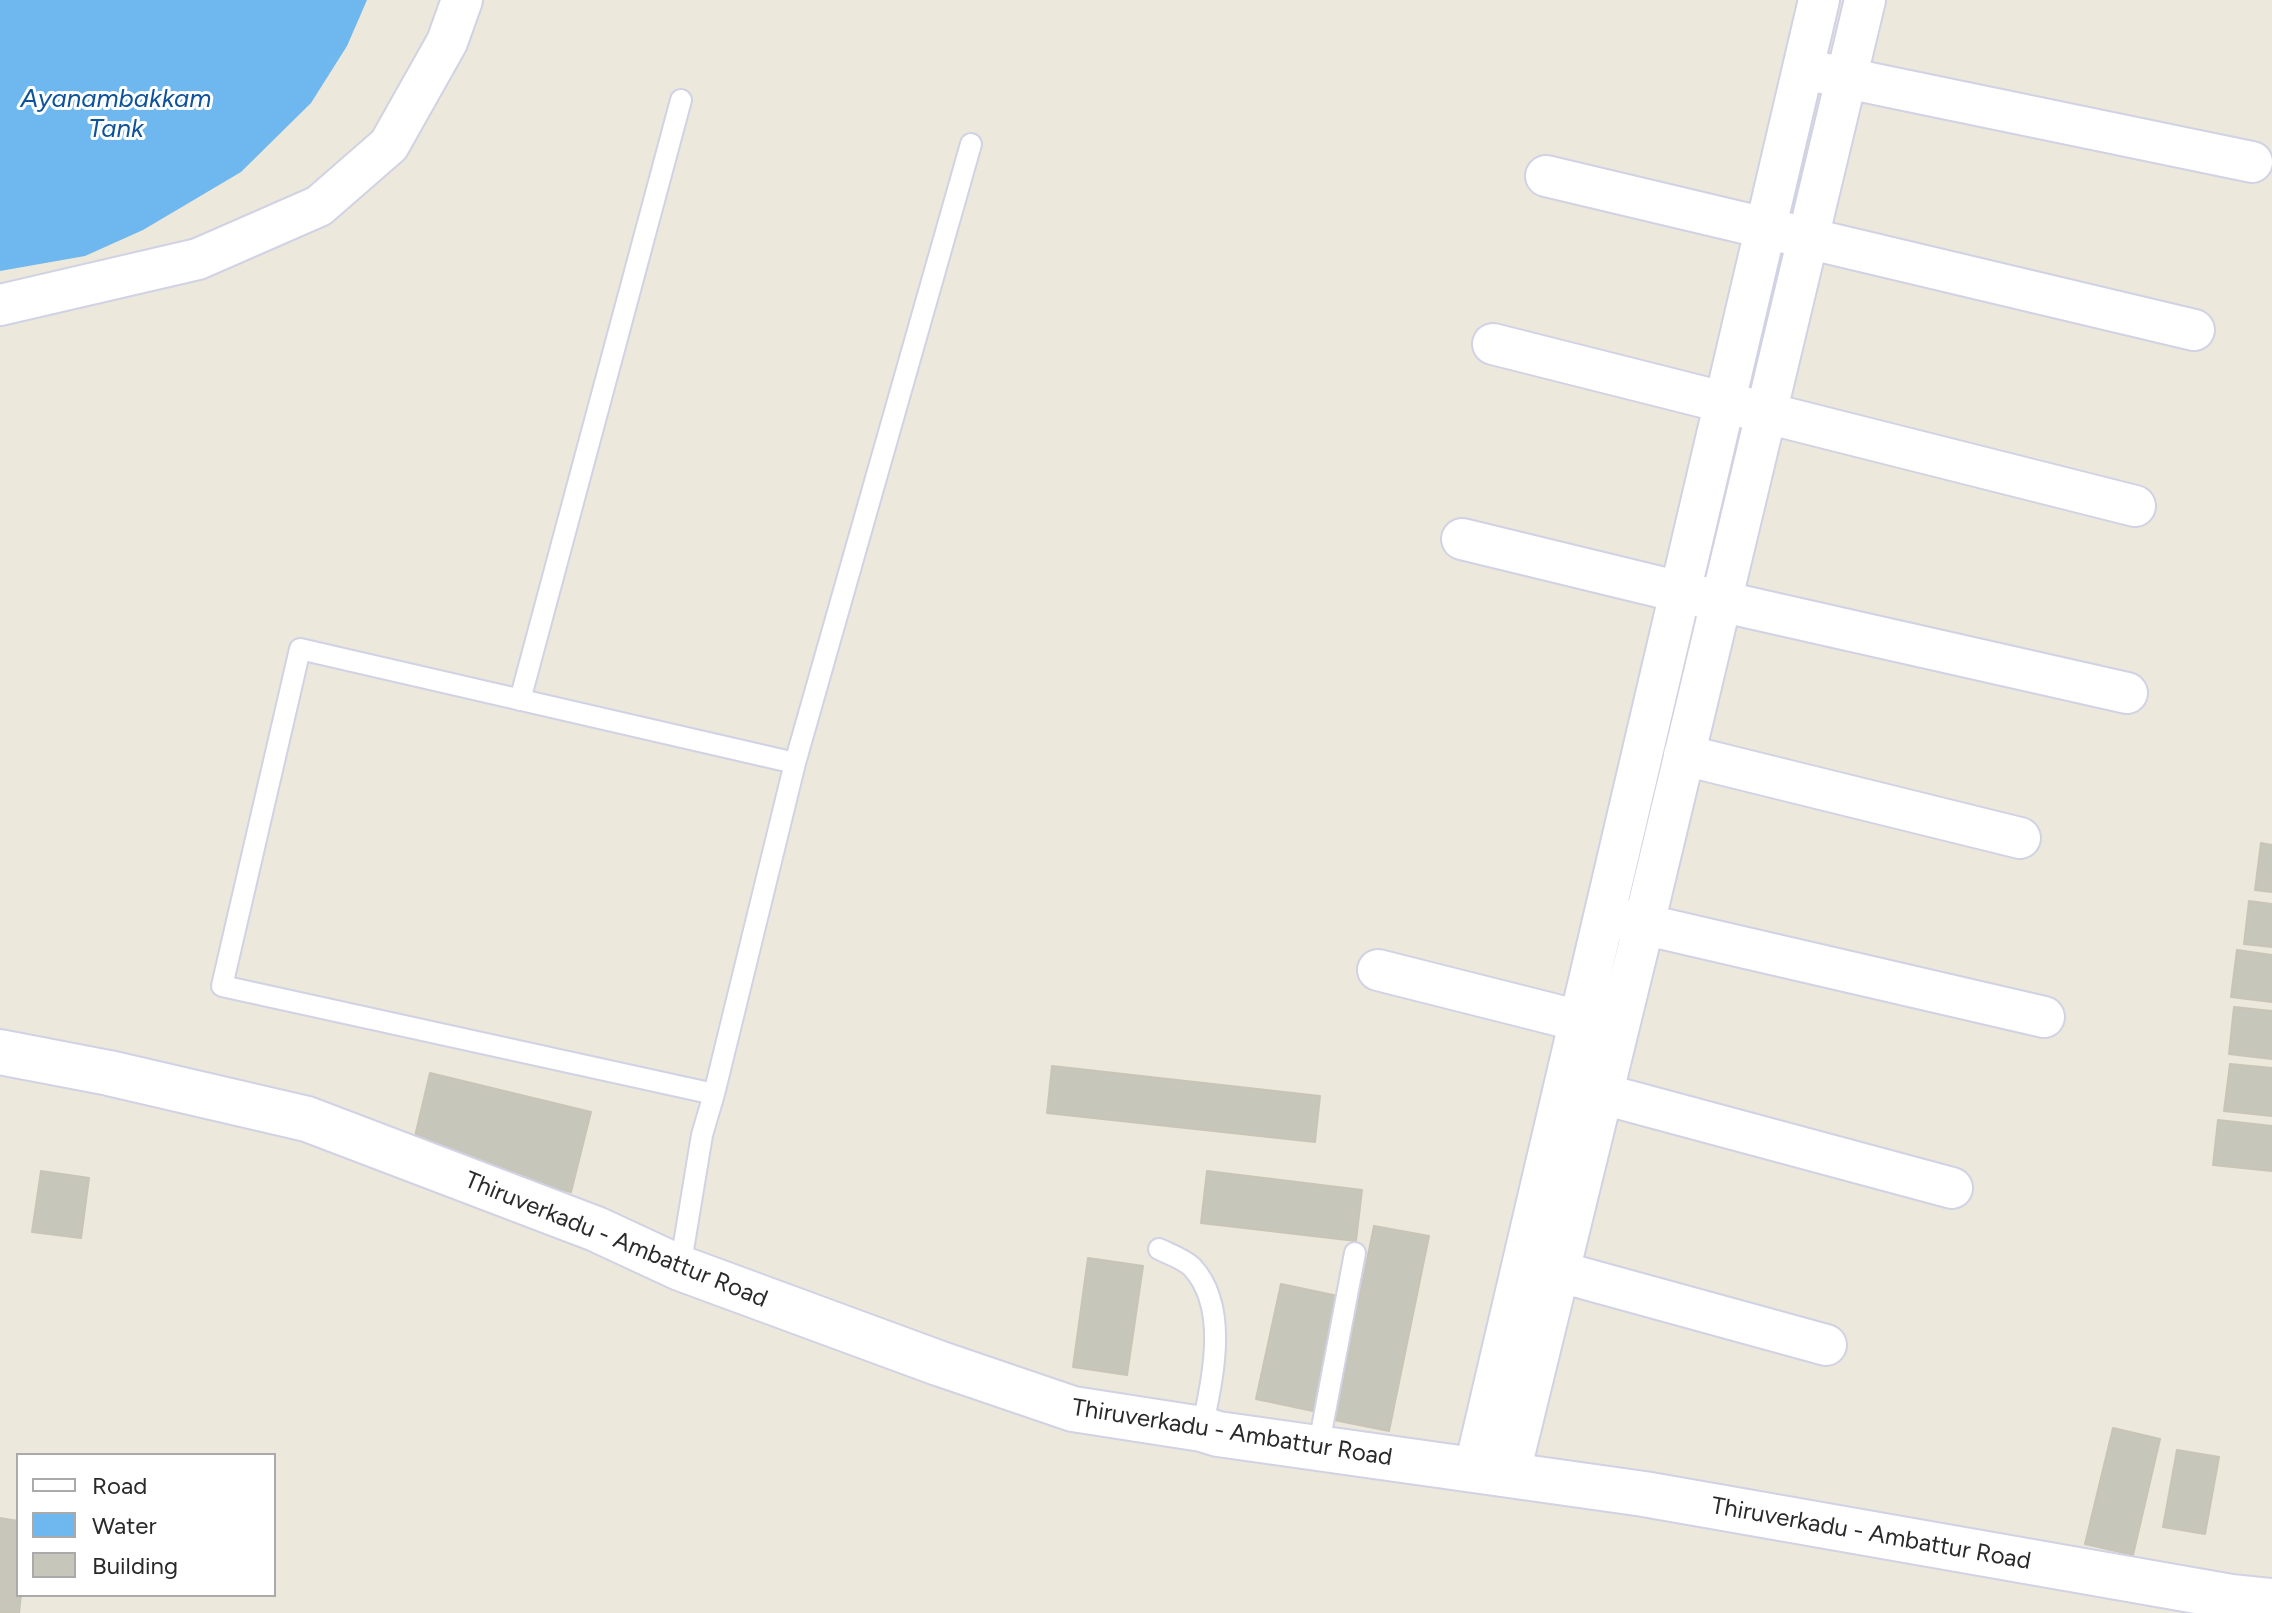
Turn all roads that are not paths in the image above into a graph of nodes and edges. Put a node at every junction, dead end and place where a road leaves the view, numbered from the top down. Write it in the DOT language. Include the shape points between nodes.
graph roads {
  1 [pos="462,0"];
  2 [pos="1819,0"];
  3 [pos="1865,0"];
  4 [pos="1803,69"];
  5 [pos="1846,78"];
  6 [pos="681,100"];
  7 [pos="971,144"];
  8 [pos="2252,162"];
  9 [pos="1546,176"];
  10 [pos="1765,228"];
  11 [pos="1808,238"];
  12 [pos="0,305"];
  13 [pos="2194,330"];
  14 [pos="1493,344"];
  15 [pos="1725,402"];
  16 [pos="1766,413"];
  17 [pos="2135,506"];
  18 [pos="1462,539"];
  19 [pos="1680,592"];
  20 [pos="1721,602"];
  21 [pos="2127,693"];
  22 [pos="520,700"];
  23 [pos="1684,755"];
  24 [pos="795,763"];
  25 [pos="2020,838"];
  26 [pos="1605,915"];
  27 [pos="1644,924"];
  28 [pos="1378,970"];
  29 [pos="2044,1017"];
  30 [pos="1580,1021"];
  31 [pos="0,1052"];
  32 [pos="714,1094"];
  33 [pos="1603,1094"];
  34 [pos="1952,1188"];
  35 [pos="1159,1249"];
  36 [pos="1355,1253"];
  37 [pos="1541,1267"];
  38 [pos="680,1268"];
  39 [pos="1826,1345"];
  40 [pos="1202,1429"];
  41 [pos="1318,1449"];
  42 [pos="1492,1473"];
  43 [pos="2272,1601"];
  1 -- 12 [label="street" via="447,42 389,145 319,206 198,259"];
  2 -- 4 [label="street"];
  3 -- 5 [label="street"];
  4 -- 5 [label="street"];
  4 -- 10 [label="street"];
  5 -- 8 [label="street"];
  5 -- 11 [label="street"];
  6 -- 22 [label="lane"];
  7 -- 24 [label="lane"];
  9 -- 10 [label="street"];
  10 -- 11 [label="street"];
  10 -- 15 [label="street"];
  11 -- 13 [label="street"];
  11 -- 16 [label="street"];
  14 -- 15 [label="street"];
  15 -- 16 [label="street"];
  15 -- 19 [label="street"];
  16 -- 17 [label="street"];
  16 -- 20 [label="street"];
  18 -- 19 [label="street"];
  19 -- 20 [label="street"];
  19 -- 26 [label="street"];
  20 -- 21 [label="street"];
  20 -- 23 [label="street"];
  22 -- 24 [label="lane"];
  22 -- 32 [label="lane" via="300,649 222,986"];
  23 -- 25 [label="street"];
  23 -- 27 [label="street"];
  24 -- 32 [label="lane"];
  26 -- 27 [label="street"];
  26 -- 30 [label="street"];
  27 -- 29 [label="street"];
  27 -- 33 [label="street"];
  28 -- 30 [label="street"];
  30 -- 37 [label="street"];
  31 -- 38 [label="main road, Thiruverkadu - Ambattur Road" via="307,1119 596,1229"];
  32 -- 38 [label="lane"];
  33 -- 34 [label="street"];
  33 -- 37 [label="street"];
  35 -- 40 [label="lane" via="1190,1265 1209,1291 1216,1345"];
  36 -- 41 [label="lane"];
  37 -- 39 [label="street"];
  37 -- 42 [label="street"];
  38 -- 40 [label="main road, Thiruverkadu - Ambattur Road" via="1073,1409"];
  40 -- 41 [label="main road, Thiruverkadu - Ambattur Road"];
  41 -- 42 [label="main road, Thiruverkadu - Ambattur Road"];
  42 -- 43 [label="main road, Thiruverkadu - Ambattur Road"];
}
